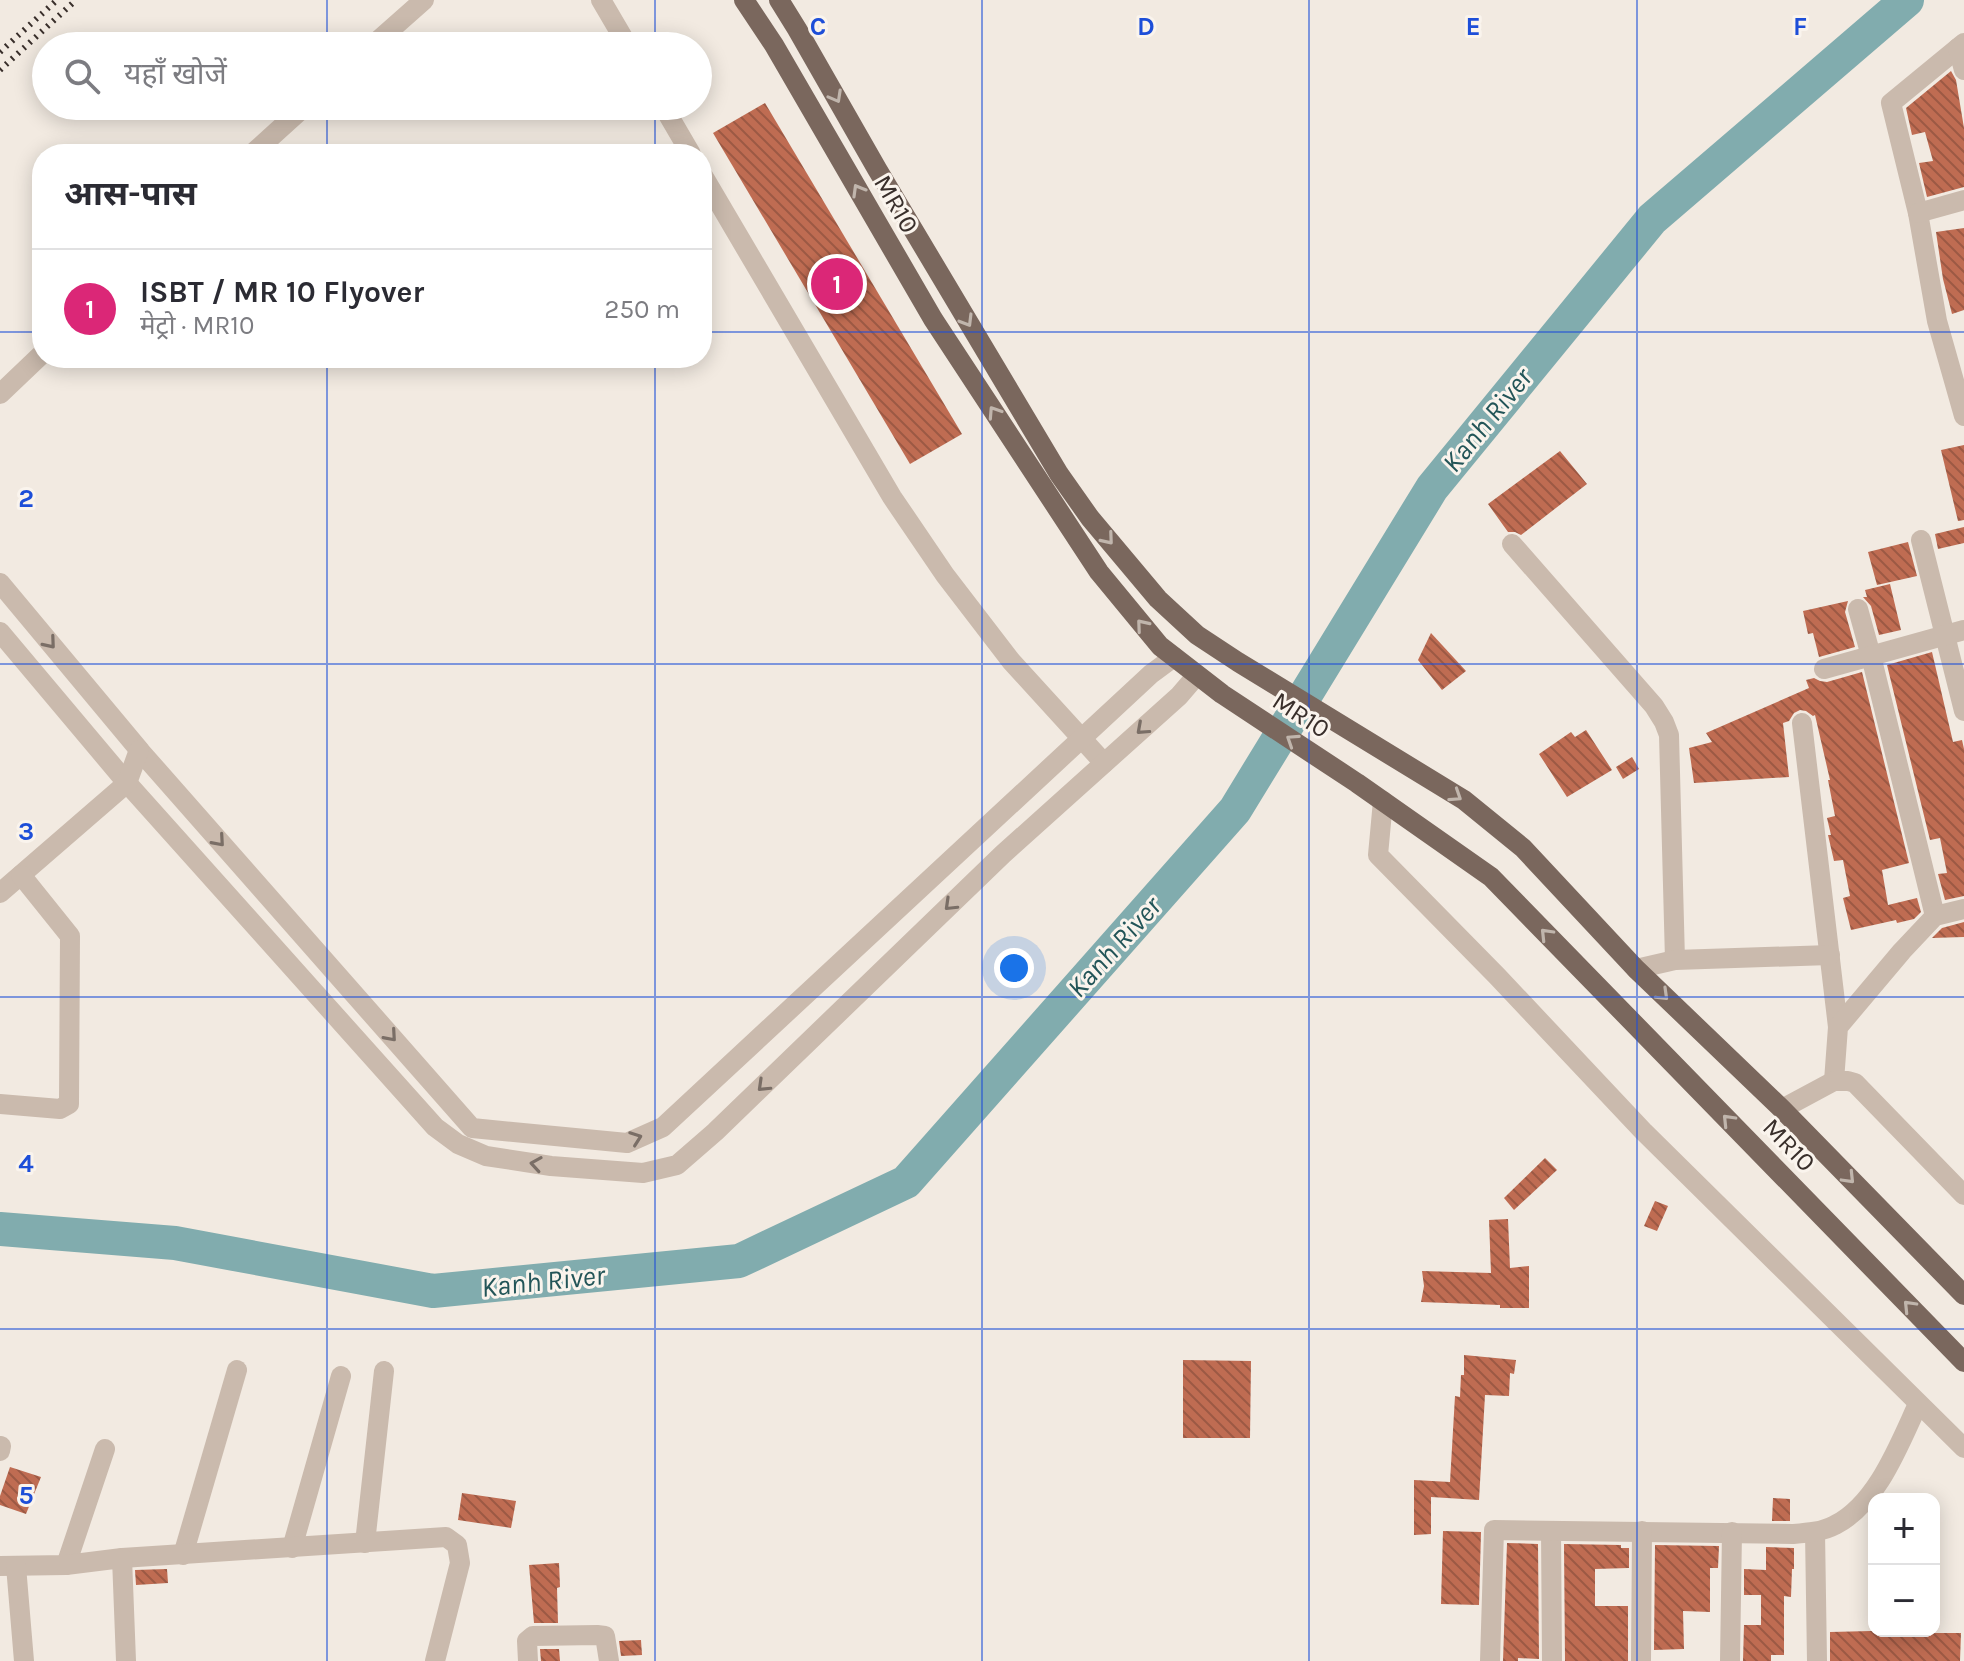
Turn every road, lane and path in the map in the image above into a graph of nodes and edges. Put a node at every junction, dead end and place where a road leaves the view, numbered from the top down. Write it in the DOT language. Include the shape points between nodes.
graph roads {
  1 [pos="424,0"];
  2 [pos="601,0"];
  3 [pos="744,0"];
  4 [pos="779,0"];
  5 [pos="388,32"];
  6 [pos="620,32"];
  7 [pos="1961,46"];
  8 [pos="1964,70"];
  9 [pos="290,120"];
  10 [pos="671,120"];
  11 [pos="263,144"];
  12 [pos="685,144"];
  13 [pos="712,191"];
  14 [pos="1964,200"];
  15 [pos="1918,213"];
  16 [pos="32,364"];
  17 [pos="0,394"];
  18 [pos="1964,416"];
  19 [pos="1921,540"];
  20 [pos="1512,544"];
  21 [pos="0,583"];
  22 [pos="1858,609"];
  23 [pos="0,632"];
  24 [pos="1954,632"];
  25 [pos="1871,656"];
  26 [pos="1174,657"];
  27 [pos="1824,669"];
  28 [pos="1197,675"];
  29 [pos="1964,711"];
  30 [pos="1802,723"];
  31 [pos="1081,738"];
  32 [pos="139,750"];
  33 [pos="1104,763"];
  34 [pos="160,774"];
  35 [pos="127,783"];
  36 [pos="1383,801"];
  37 [pos="21,875"];
  38 [pos="0,893"];
  39 [pos="1964,909"];
  40 [pos="1935,916"];
  41 [pos="1830,955"];
  42 [pos="1675,960"];
  43 [pos="1636,969"];
  44 [pos="1838,1027"];
  45 [pos="1834,1081"];
  46 [pos="0,1104"];
  47 [pos="1782,1109"];
  48 [pos="1964,1195"];
  49 [pos="1964,1295"];
  50 [pos="1964,1362"];
  51 [pos="237,1370"];
  52 [pos="384,1371"];
  53 [pos="341,1376"];
  54 [pos="1918,1404"];
  55 [pos="1964,1448"];
  56 [pos="105,1449"];
  57 [pos="1551,1531"];
  58 [pos="1642,1531"];
  59 [pos="1732,1532"];
  60 [pos="1815,1532"];
  61 [pos="365,1543"];
  62 [pos="292,1548"];
  63 [pos="183,1555"];
  64 [pos="122,1558"];
  65 [pos="66,1565"];
  66 [pos="8,1566"];
  67 [pos="24,1661"];
  68 [pos="126,1661"];
  69 [pos="435,1661"];
  70 [pos="528,1661"];
  71 [pos="609,1661"];
  72 [pos="1490,1661"];
  73 [pos="1552,1661"];
  74 [pos="1641,1661"];
  75 [pos="1730,1661"];
  76 [pos="1817,1661"];
  1 -- 5 [label="street"];
  2 -- 6 [label="street"];
  26 -- 3 [label="main road, MR10, one-way" via="1099,572 933,319"];
  4 -- 43 [label="main road, MR10, one-way" via="1067,485 1158,599 1197,635 1238,662 1464,800 1523,848"];
  7 -- 8 [label="street"];
  7 -- 15 [label="street" via="1891,103"];
  9 -- 11 [label="street"];
  10 -- 12 [label="street"];
  13 -- 31 [label="street" via="892,497 1011,661"];
  14 -- 15 [label="street"];
  15 -- 18 [label="street" via="1937,321"];
  16 -- 17 [label="street"];
  19 -- 24 [label="street"];
  20 -- 42 [label="street" via="1664,722 1671,773"];
  21 -- 32 [label="street, one-way"];
  22 -- 25 [label="street"];
  23 -- 35 [label="street"];
  24 -- 25 [label="street"];
  24 -- 29 [label="street"];
  25 -- 27 [label="street"];
  25 -- 40 [label="street"];
  26 -- 28 [label="main road, MR10"];
  26 -- 31 [label="street"];
  28 -- 33 [label="street, one-way"];
  36 -- 28 [label="main road, MR10, one-way"];
  30 -- 41 [label="street"];
  31 -- 33 [label="street"];
  34 -- 31 [label="street, one-way" via="472,1128 627,1143 663,1127"];
  32 -- 34 [label="street"];
  32 -- 35 [label="street"];
  33 -- 35 [label="street, one-way" via="715,1132 677,1165 643,1173 486,1156 435,1127"];
  34 -- 35 [label="street"];
  35 -- 37 [label="street"];
  50 -- 36 [label="main road, MR10, one-way" via="1491,877"];
  36 -- 54 [label="street" via="1378,855 1643,1131"];
  37 -- 38 [label="street"];
  37 -- 46 [label="street" via="70,936 69,1104 60,1109"];
  39 -- 40 [label="street"];
  40 -- 44 [label="street"];
  41 -- 42 [label="street"];
  41 -- 44 [label="street"];
  42 -- 43 [label="street"];
  43 -- 47 [label="main road, MR10, one-way"];
  44 -- 45 [label="street"];
  45 -- 47 [label="street"];
  45 -- 48 [label="street" via="1855,1083"];
  47 -- 49 [label="main road, MR10, one-way"];
  51 -- 63 [label="street"];
  52 -- 61 [label="street"];
  53 -- 62 [label="street"];
  54 -- 55 [label="street"];
  54 -- 60 [label="street" via="1876,1488 1854,1512"];
  56 -- 65 [label="street"];
  57 -- 58 [label="street"];
  57 -- 72 [label="street" via="1494,1530"];
  57 -- 73 [label="street"];
  58 -- 59 [label="street"];
  58 -- 74 [label="street"];
  59 -- 60 [label="street"];
  59 -- 75 [label="street"];
  60 -- 76 [label="street"];
  61 -- 62 [label="street"];
  61 -- 69 [label="street" via="446,1537 457,1545 460,1563"];
  62 -- 63 [label="street"];
  63 -- 64 [label="street"];
  64 -- 65 [label="street"];
  64 -- 68 [label="street"];
  65 -- 66 [label="street"];
  66 -- 67 [label="street"];
  70 -- 71 [label="street" via="527,1641 533,1636 597,1635 607,1640"];
}
